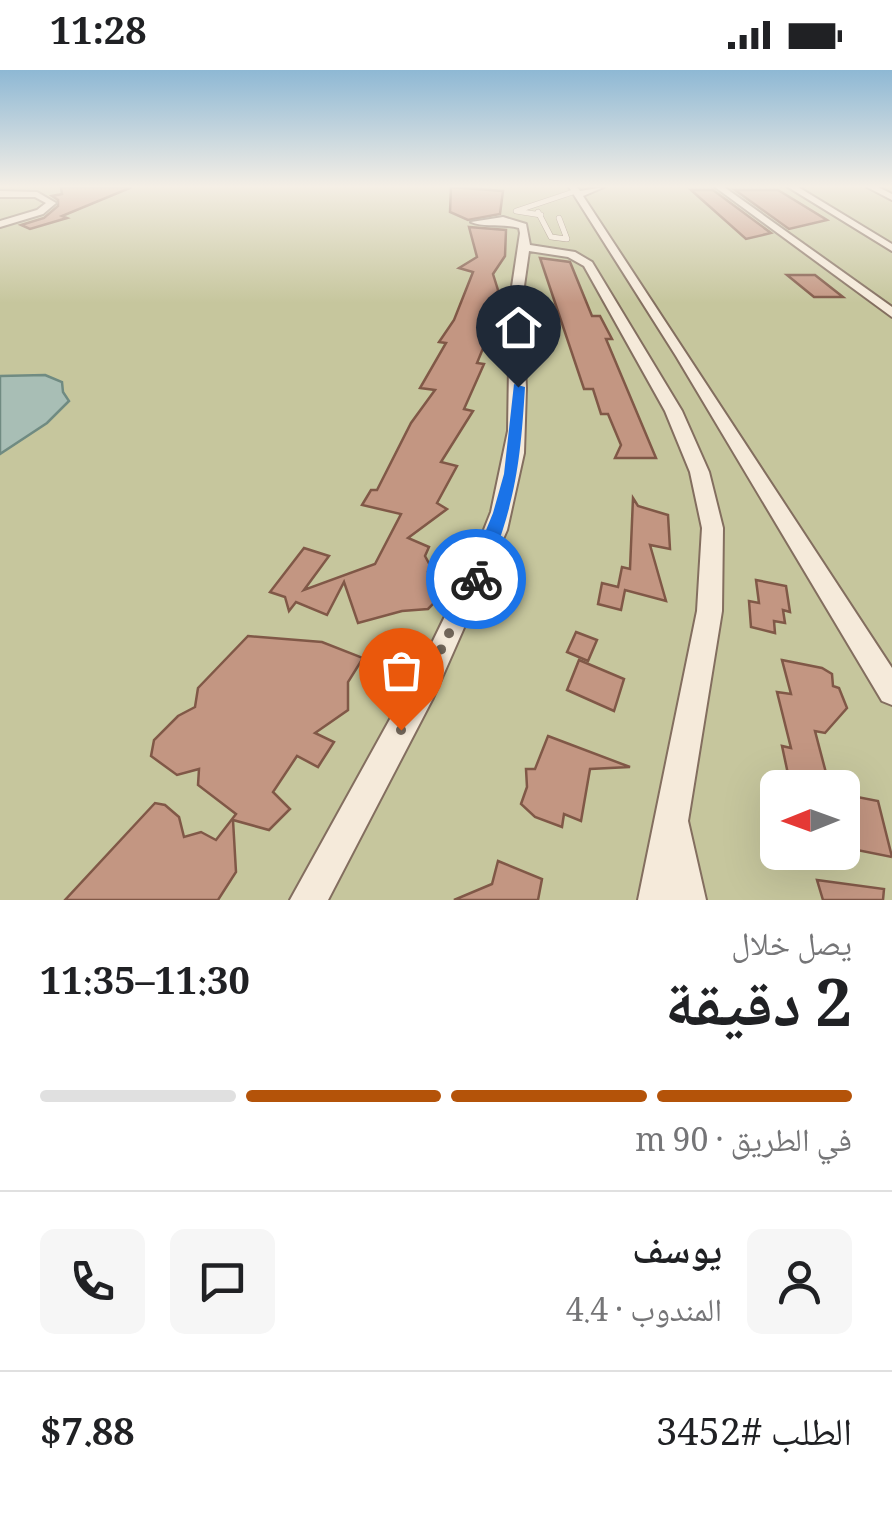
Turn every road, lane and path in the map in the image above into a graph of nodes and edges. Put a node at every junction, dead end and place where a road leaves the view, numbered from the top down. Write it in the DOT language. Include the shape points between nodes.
graph roads {
  1 [pos="520,226"];
  2 [pos="546,226"];
  3 [pos="563,226"];
  4 [pos="597,226"];
  5 [pos="771,226"];
  6 [pos="855,226"];
  7 [pos="524,247"];
  8 [pos="892,248"];
  9 [pos="892,313"];
  10 [pos="892,692"];
  11 [pos="674,820"];
  12 [pos="308,900"];
  13 [pos="656,900"];
  14 [pos="688,900"];
  1 -- 7 [label="street" via="527,236"];
  2 -- 3 [label="lane" via="551,237 567,238"];
  4 -- 10 [label="street"];
  5 -- 9 [label="street"];
  6 -- 8 [label="street"];
  7 -- 11 [label="street" via="571,254 588,264 689,441 709,504 712,588"];
  7 -- 12 [label="street" via="516,285 517,430 502,513 438,662"];
  11 -- 13 [label="street"];
  11 -- 14 [label="street"];
}
